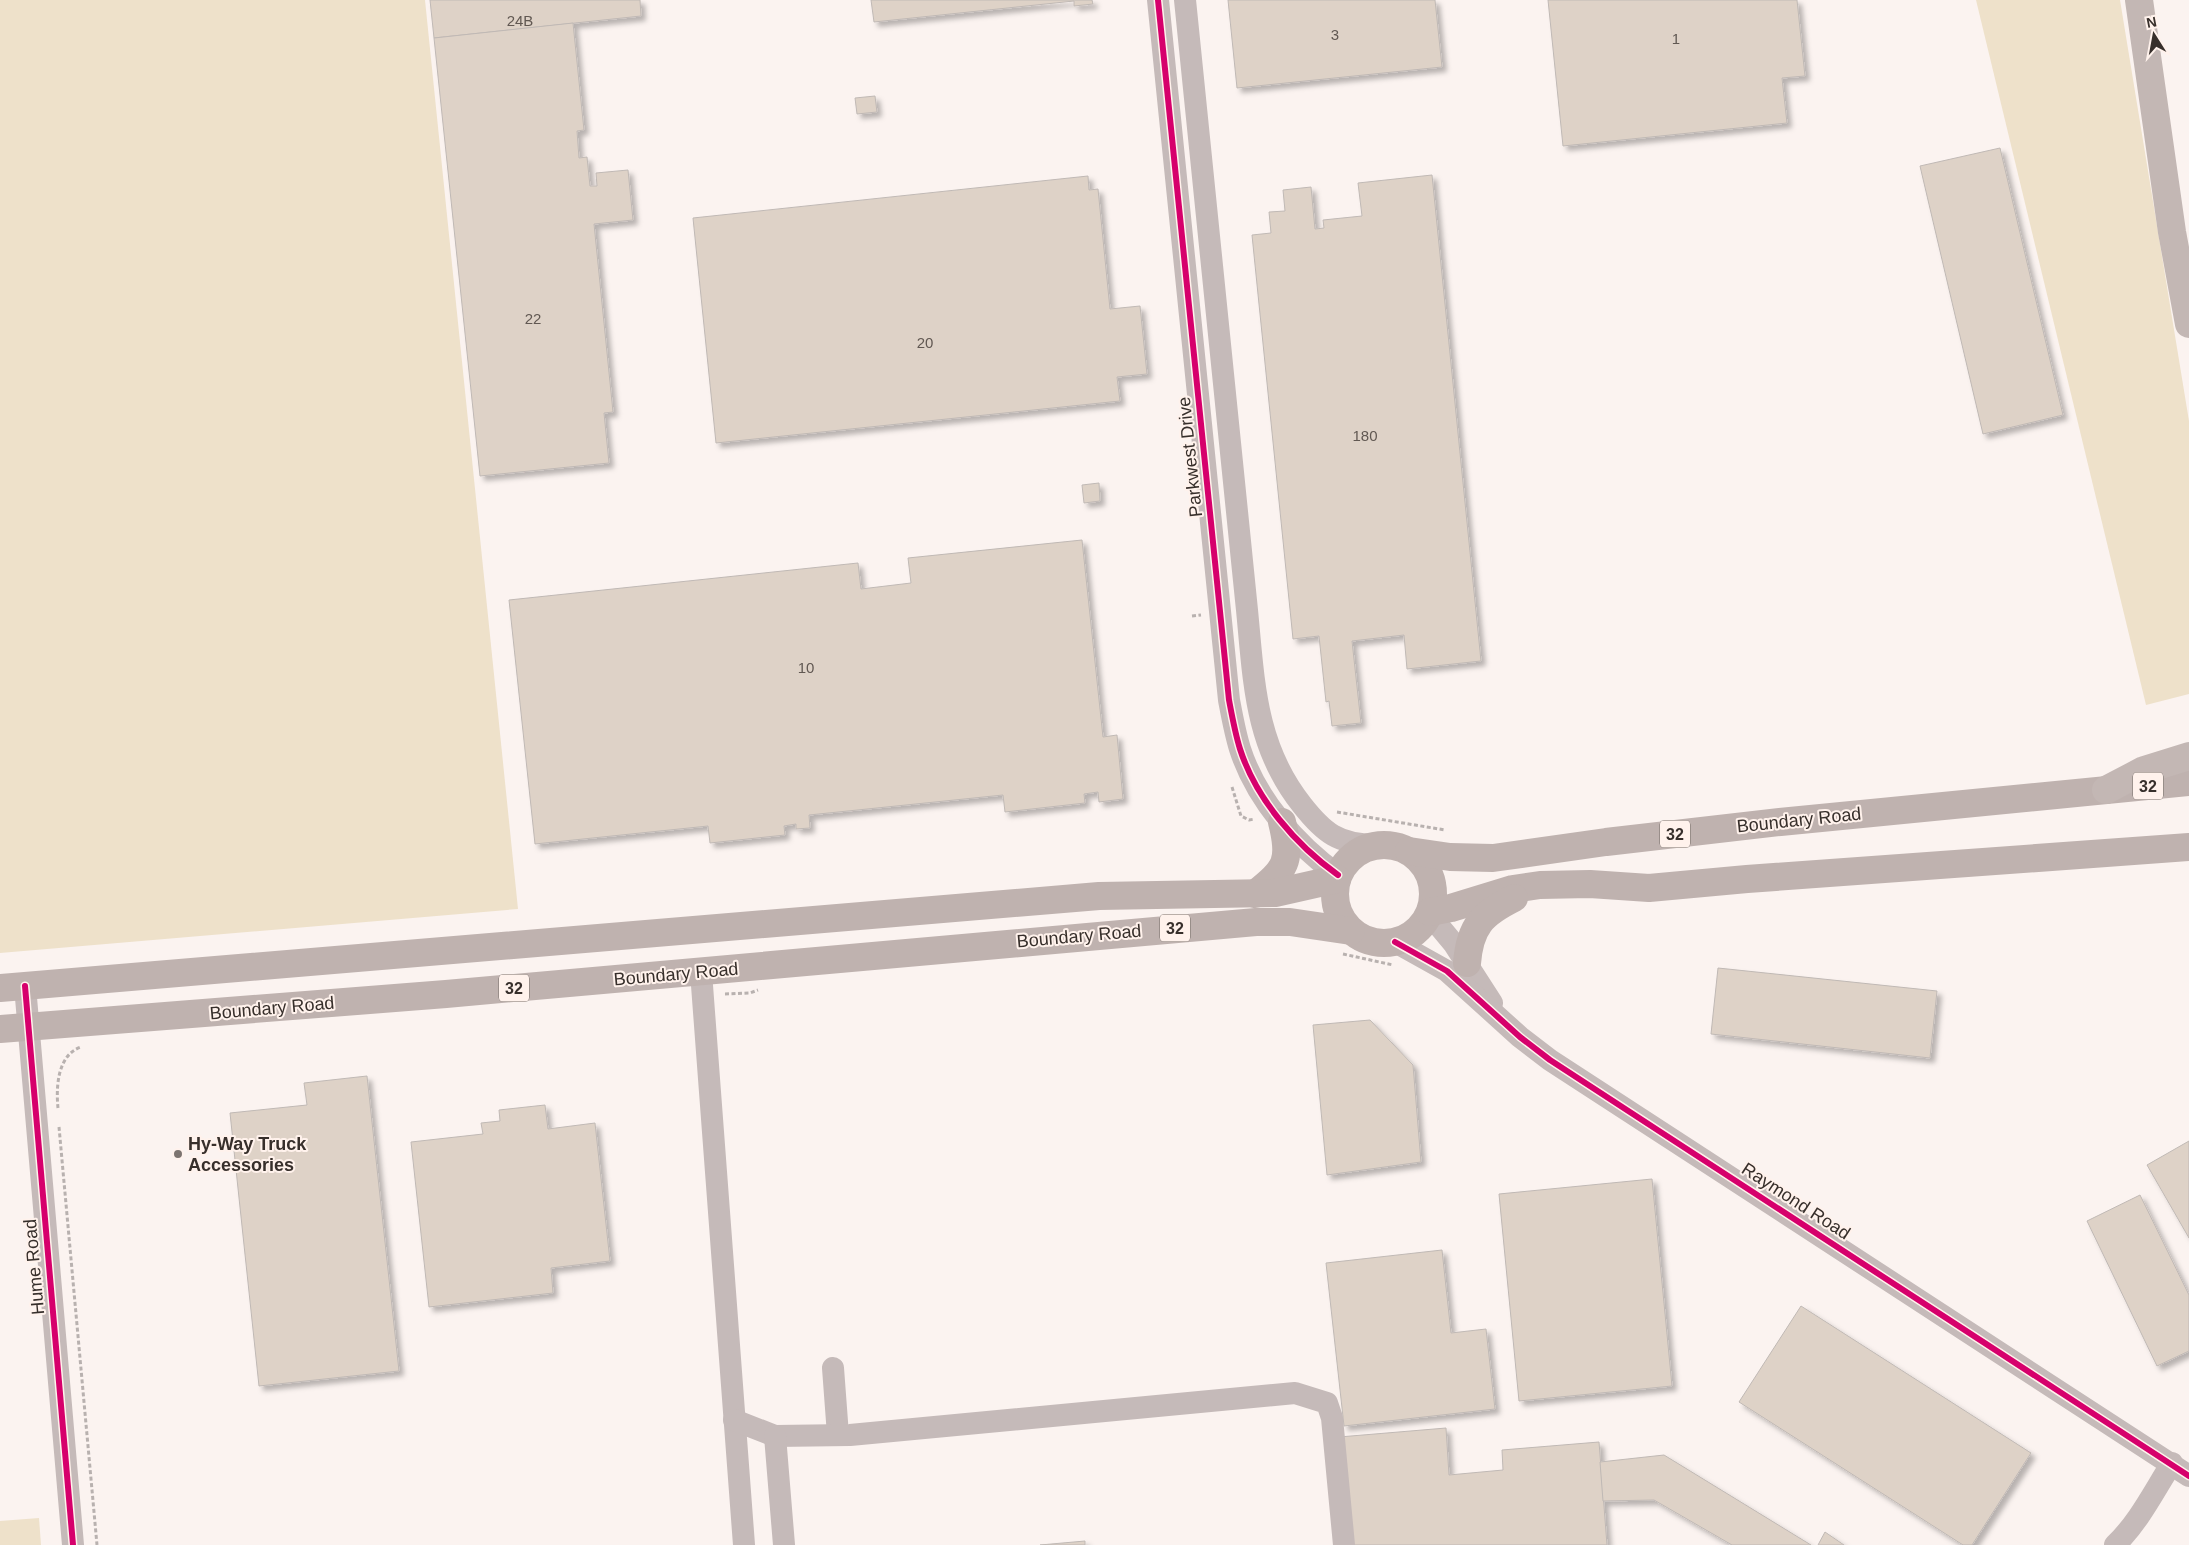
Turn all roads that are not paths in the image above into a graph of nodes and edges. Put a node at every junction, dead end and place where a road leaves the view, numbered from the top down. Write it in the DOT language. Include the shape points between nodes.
graph roads {
  1 [pos="1158,0"];
  2 [pos="1185,0"];
  3 [pos="2139,0"];
  4 [pos="2189,324"];
  5 [pos="1228,432"];
  6 [pos="1203,435"];
  7 [pos="2189,756"];
  8 [pos="2189,782"];
  9 [pos="2106,790"];
  10 [pos="1282,822"];
  11 [pos="1375,845"];
  12 [pos="2189,847"];
  13 [pos="1409,852"];
  14 [pos="1337,877"];
  15 [pos="1540,885"];
  16 [pos="1255,894"];
  17 [pos="1430,913"];
  18 [pos="1343,941"];
  19 [pos="1396,954"];
  20 [pos="1467,963"];
  21 [pos="702,983"];
  22 [pos="12,987"];
  23 [pos="1501,1018"];
  24 [pos="29,1027"];
  25 [pos="0,1029"];
  26 [pos="833,1368"];
  27 [pos="734,1420"];
  28 [pos="838,1435"];
  29 [pos="774,1436"];
  30 [pos="2180,1469"];
  31 [pos="73,1545"];
  32 [pos="744,1545"];
  33 [pos="784,1545"];
  34 [pos="1344,1545"];
  35 [pos="2114,1545"];
  1 -- 6 [label="street, Parkwest Drive"];
  2 -- 5 [label="street"];
  3 -- 4 [label="highway" via="2172,232"];
  5 -- 6 [label="street"];
  5 -- 11 [label="street" via="1256,696 1268,748 1290,790 1328,833 1339,840"];
  6 -- 10 [label="street, Parkwest Drive" via="1229,700 1236,736 1257,787"];
  7 -- 9 [label="highway" via="2144,770"];
  8 -- 9 [label="main road, Boundary Road / 32"];
  9 -- 13 [label="main road, Boundary Road / 32" via="1770,823 1492,858"];
  10 -- 14 [label="street, Parkwest Drive"];
  10 -- 16 [label="main road" via="1287,847 1284,865 1278,876"];
  11 -- 13 [label="main road, 32" via="1393,845"];
  11 -- 14 [label="main road" via="1350,858"];
  12 -- 15 [label="main road" via="1747,878 1649,888"];
  13 -- 17 [label="main road, 32" via="1424,865 1432,883"];
  14 -- 16 [label="main road, Boundary Road / 32" via="1293,890"];
  14 -- 18 [label="main road" via="1336,905 1342,920"];
  15 -- 17 [label="main road" via="1506,891"];
  15 -- 20 [label="main road" via="1491,911 1479,922 1469,943"];
  16 -- 22 [label="main road, Boundary Road / 32" via="1099,896"];
  17 -- 19 [label="main road, 32"];
  17 -- 20 [label="street, Raymond Road"];
  18 -- 19 [label="main road, 32" via="1372,942"];
  18 -- 21 [label="main road, Boundary Road / 32" via="1290,922 1256,922"];
  19 -- 23 [label="street, Raymond Road" via="1447,971"];
  20 -- 23 [label="street, Raymond Road"];
  21 -- 24 [label="main road, Boundary Road / 32"];
  21 -- 27 [label="street"];
  22 -- 24 [label="street, Hume Road"];
  23 -- 30 [label="street, Raymond Road" via="1520,1038 1550,1060"];
  24 -- 25 [label="main road, Boundary Road / 32"];
  24 -- 31 [label="street, Hume Road"];
  26 -- 28 [label="street"];
  27 -- 29 [label="street"];
  27 -- 32 [label="street"];
  28 -- 29 [label="street"];
  28 -- 34 [label="street" via="1295,1393 1327,1402 1332,1418"];
  29 -- 33 [label="street"];
  30 -- 35 [label="street"];
}
